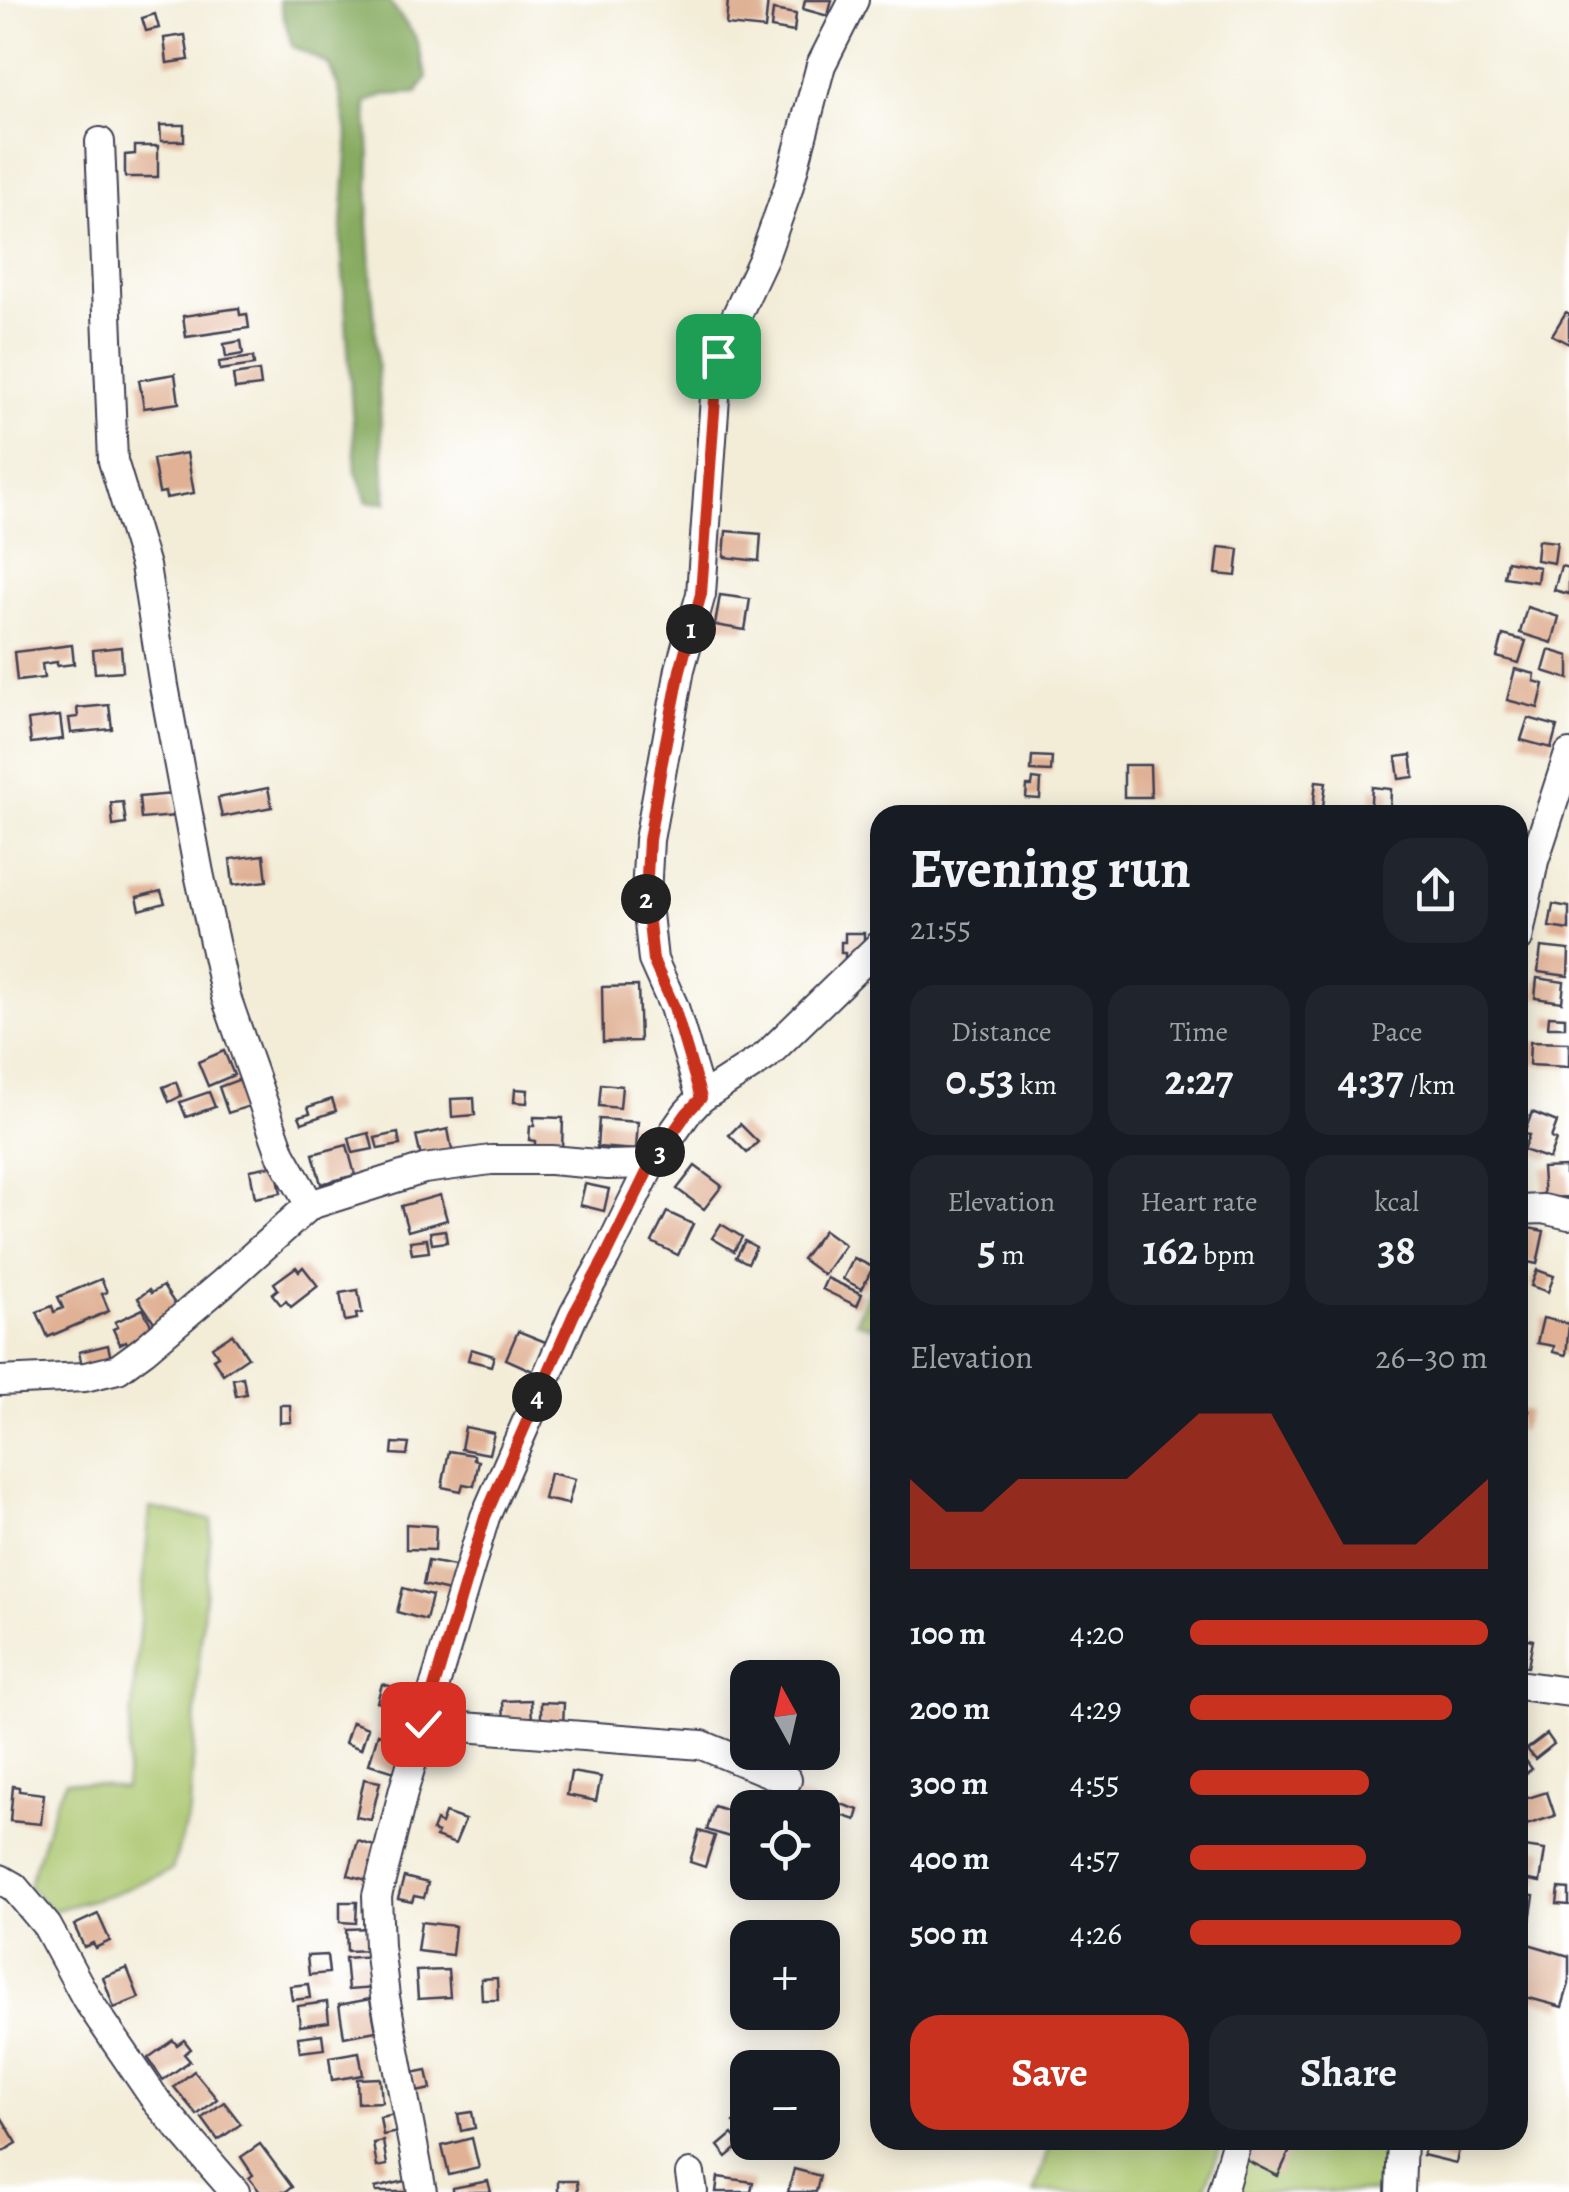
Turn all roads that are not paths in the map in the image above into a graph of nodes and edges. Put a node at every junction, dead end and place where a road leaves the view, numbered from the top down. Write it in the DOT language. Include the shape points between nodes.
graph roads {
  1 [pos="854,0"];
  2 [pos="100,142"];
  3 [pos="1569,754"];
  4 [pos="1528,891"];
  5 [pos="870,954"];
  6 [pos="701,1098"];
  7 [pos="651,1164"];
  8 [pos="608,1165"];
  9 [pos="310,1204"];
  10 [pos="628,1209"];
  11 [pos="1528,1210"];
  12 [pos="1569,1215"];
  13 [pos="0,1381"];
  14 [pos="1528,1686"];
  15 [pos="1569,1692"];
  16 [pos="423,1724"];
  17 [pos="787,1780"];
  18 [pos="0,1879"];
  19 [pos="1234,2150"];
  20 [pos="1402,2150"];
  21 [pos="235,2192"];
  22 [pos="422,2192"];
  23 [pos="1222,2192"];
  24 [pos="1400,2192"];
  1 -- 6 [label="street" via="820,65 788,190 718,356 701,594 649,840 653,960"];
  2 -- 9 [label="street" via="113,461 145,566 226,996 282,1154"];
  3 -- 4 [label="street"];
  5 -- 6 [label="street" via="766,1056"];
  6 -- 7 [label="street"];
  7 -- 8 [label="street"];
  7 -- 10 [label="street"];
  8 -- 9 [label="street" via="491,1160 424,1169"];
  8 -- 10 [label="street"];
  9 -- 13 [label="street" via="118,1368"];
  10 -- 16 [label="street" via="485,1517"];
  11 -- 12 [label="street"];
  14 -- 15 [label="street"];
  16 -- 17 [label="street" via="702,1745"];
  16 -- 22 [label="street" via="376,1896 385,1997"];
  18 -- 21 [label="street" via="47,1926 86,1998 157,2102"];
  19 -- 23 [label="street"];
  20 -- 24 [label="street"];
}
